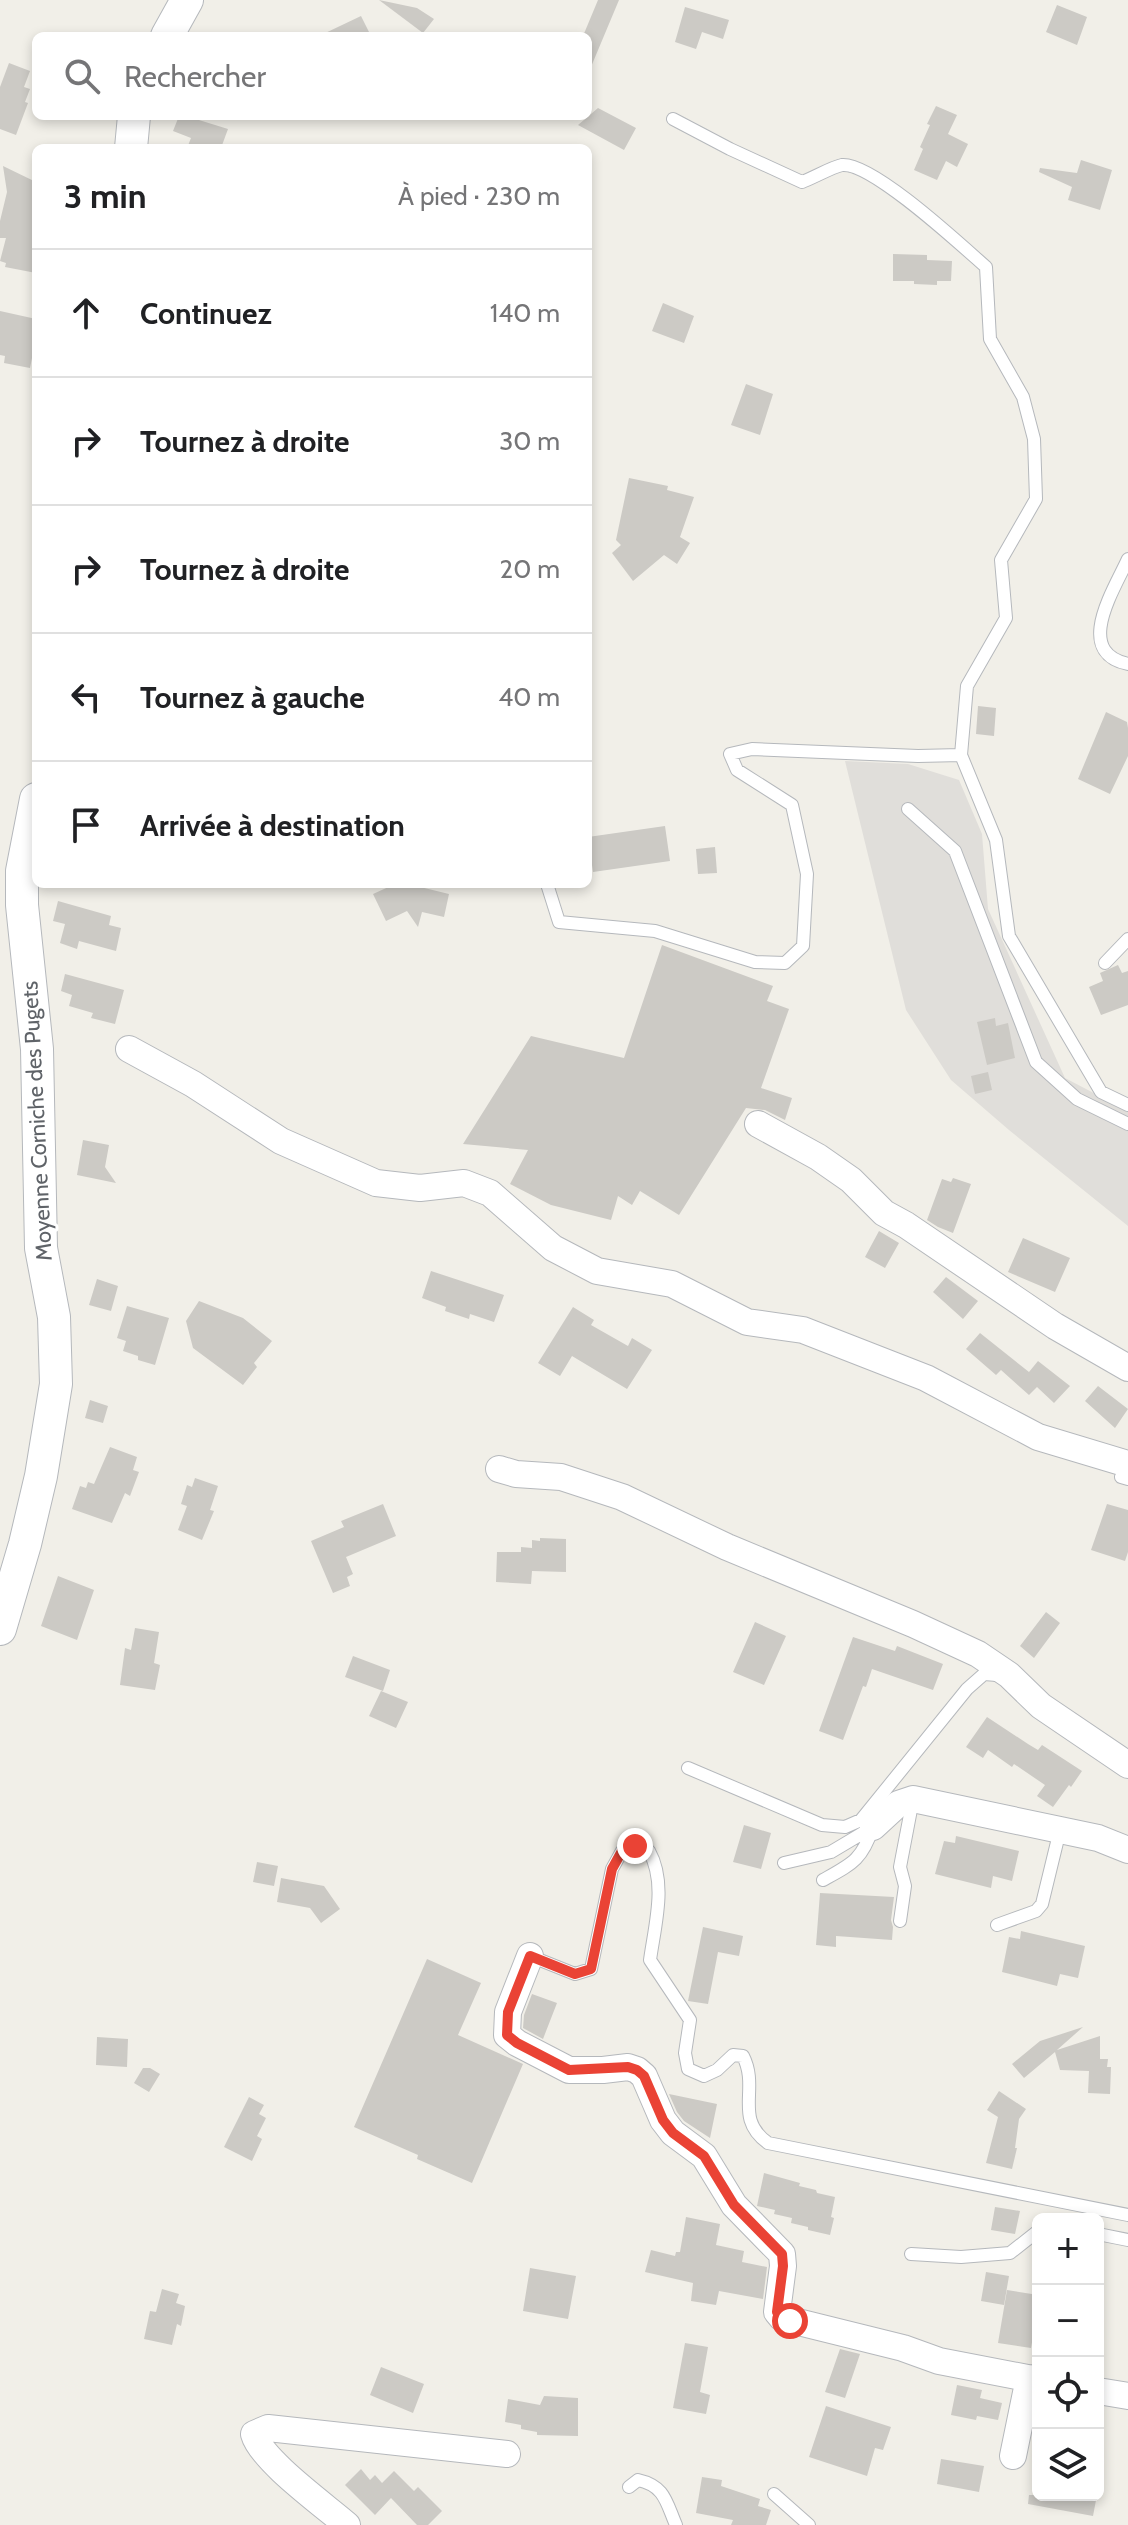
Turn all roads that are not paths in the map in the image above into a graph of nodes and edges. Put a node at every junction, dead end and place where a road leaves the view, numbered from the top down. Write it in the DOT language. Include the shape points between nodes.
graph roads {
  1 [pos="187,0"];
  2 [pos="169,32"];
  3 [pos="673,119"];
  4 [pos="134,120"];
  5 [pos="131,144"];
  6 [pos="1128,559"];
  7 [pos="1128,664"];
  8 [pos="961,755"];
  9 [pos="908,809"];
  10 [pos="32,820"];
  11 [pos="548,888"];
  12 [pos="1128,939"];
  13 [pos="1105,963"];
  14 [pos="129,1049"];
  15 [pos="1128,1105"];
  16 [pos="758,1124"];
  17 [pos="1128,1124"];
  18 [pos="1128,1368"];
  19 [pos="499,1469"];
  20 [pos="1126,1473"];
  21 [pos="0,1629"];
  22 [pos="1009,1675"];
  23 [pos="1128,1765"];
  24 [pos="688,1768"];
  25 [pos="913,1799"];
  26 [pos="873,1827"];
  27 [pos="1060,1830"];
  28 [pos="1128,1850"];
  29 [pos="784,1863"];
  30 [pos="823,1880"];
  31 [pos="900,1921"];
  32 [pos="997,1925"];
  33 [pos="530,1956"];
  34 [pos="1128,2215"];
  35 [pos="1104,2235"];
  36 [pos="1032,2236"];
  37 [pos="1128,2240"];
  38 [pos="911,2254"];
  39 [pos="1032,2379"];
  40 [pos="1032,2383"];
  41 [pos="1104,2392"];
  42 [pos="1128,2396"];
  43 [pos="507,2454"];
  44 [pos="1013,2456"];
  45 [pos="629,2487"];
  46 [pos="774,2494"];
  47 [pos="347,2525"];
  48 [pos="676,2525"];
  49 [pos="809,2525"];
  1 -- 2 [label="street"];
  3 -- 8 [label="lane" via="802,182 840,165 856,167 917,207 986,267 990,339 1023,397 1034,439 1036,499 1001,560 1006,618 967,686"];
  4 -- 5 [label="street"];
  6 -- 7 [label="lane" via="1100,622 1100,643 1110,657"];
  8 -- 11 [label="lane" via="752,749 730,754 737,770 792,805 807,874 803,946 785,963 755,962 655,931 559,922"];
  8 -- 15 [label="lane" via="996,840 1009,936 1101,1092"];
  9 -- 17 [label="lane" via="955,851 1036,1062 1077,1099"];
  10 -- 21 [label="street, Moyenne Corniche des Pugets" via="22,905 37,1049 41,1248 54,1317 56,1384 38,1490"];
  12 -- 13 [label="lane"];
  14 -- 20 [label="street" via="281,1141 376,1183 420,1188 464,1183 490,1193 553,1248 597,1271 672,1284 747,1322 803,1330 926,1378 1038,1437"];
  16 -- 18 [label="street" via="818,1157 884,1213"];
  19 -- 22 [label="street" via="561,1477 622,1497 926,1630"];
  22 -- 23 [label="street" via="1041,1706"];
  22 -- 24 [label="lane" via="984,1674 967,1689 861,1820 845,1827 822,1825"];
  25 -- 26 [label="street" via="898,1804"];
  25 -- 27 [label="street"];
  25 -- 31 [label="lane" via="900,1867 905,1886"];
  26 -- 29 [label="lane" via="831,1852"];
  26 -- 30 [label="lane" via="853,1864"];
  27 -- 28 [label="street"];
  27 -- 32 [label="lane" via="1042,1904"];
  33 -- 34 [label="lane" via="575,1974 591,1969 612,1869 622,1851 635,1846 649,1851 657,1865 658,1899 650,1960 690,2020 688,2069 704,2076 733,2055 743,2056 749,2067 749,2123 756,2135 784,2147"];
  33 -- 39 [label="street" via="508,2012 507,2035 569,2070 628,2067 644,2076 673,2133 704,2156 734,2205 782,2254 777,2312 782,2318 939,2361"];
  35 -- 37 [label="lane"];
  36 -- 38 [label="lane" via="1010,2253"];
  40 -- 44 [label="street"];
  41 -- 42 [label="street"];
  43 -- 47 [label="street" via="268,2428 254,2434 276,2465"];
  45 -- 48 [label="lane" via="638,2480 652,2483"];
  46 -- 49 [label="lane"];
}
